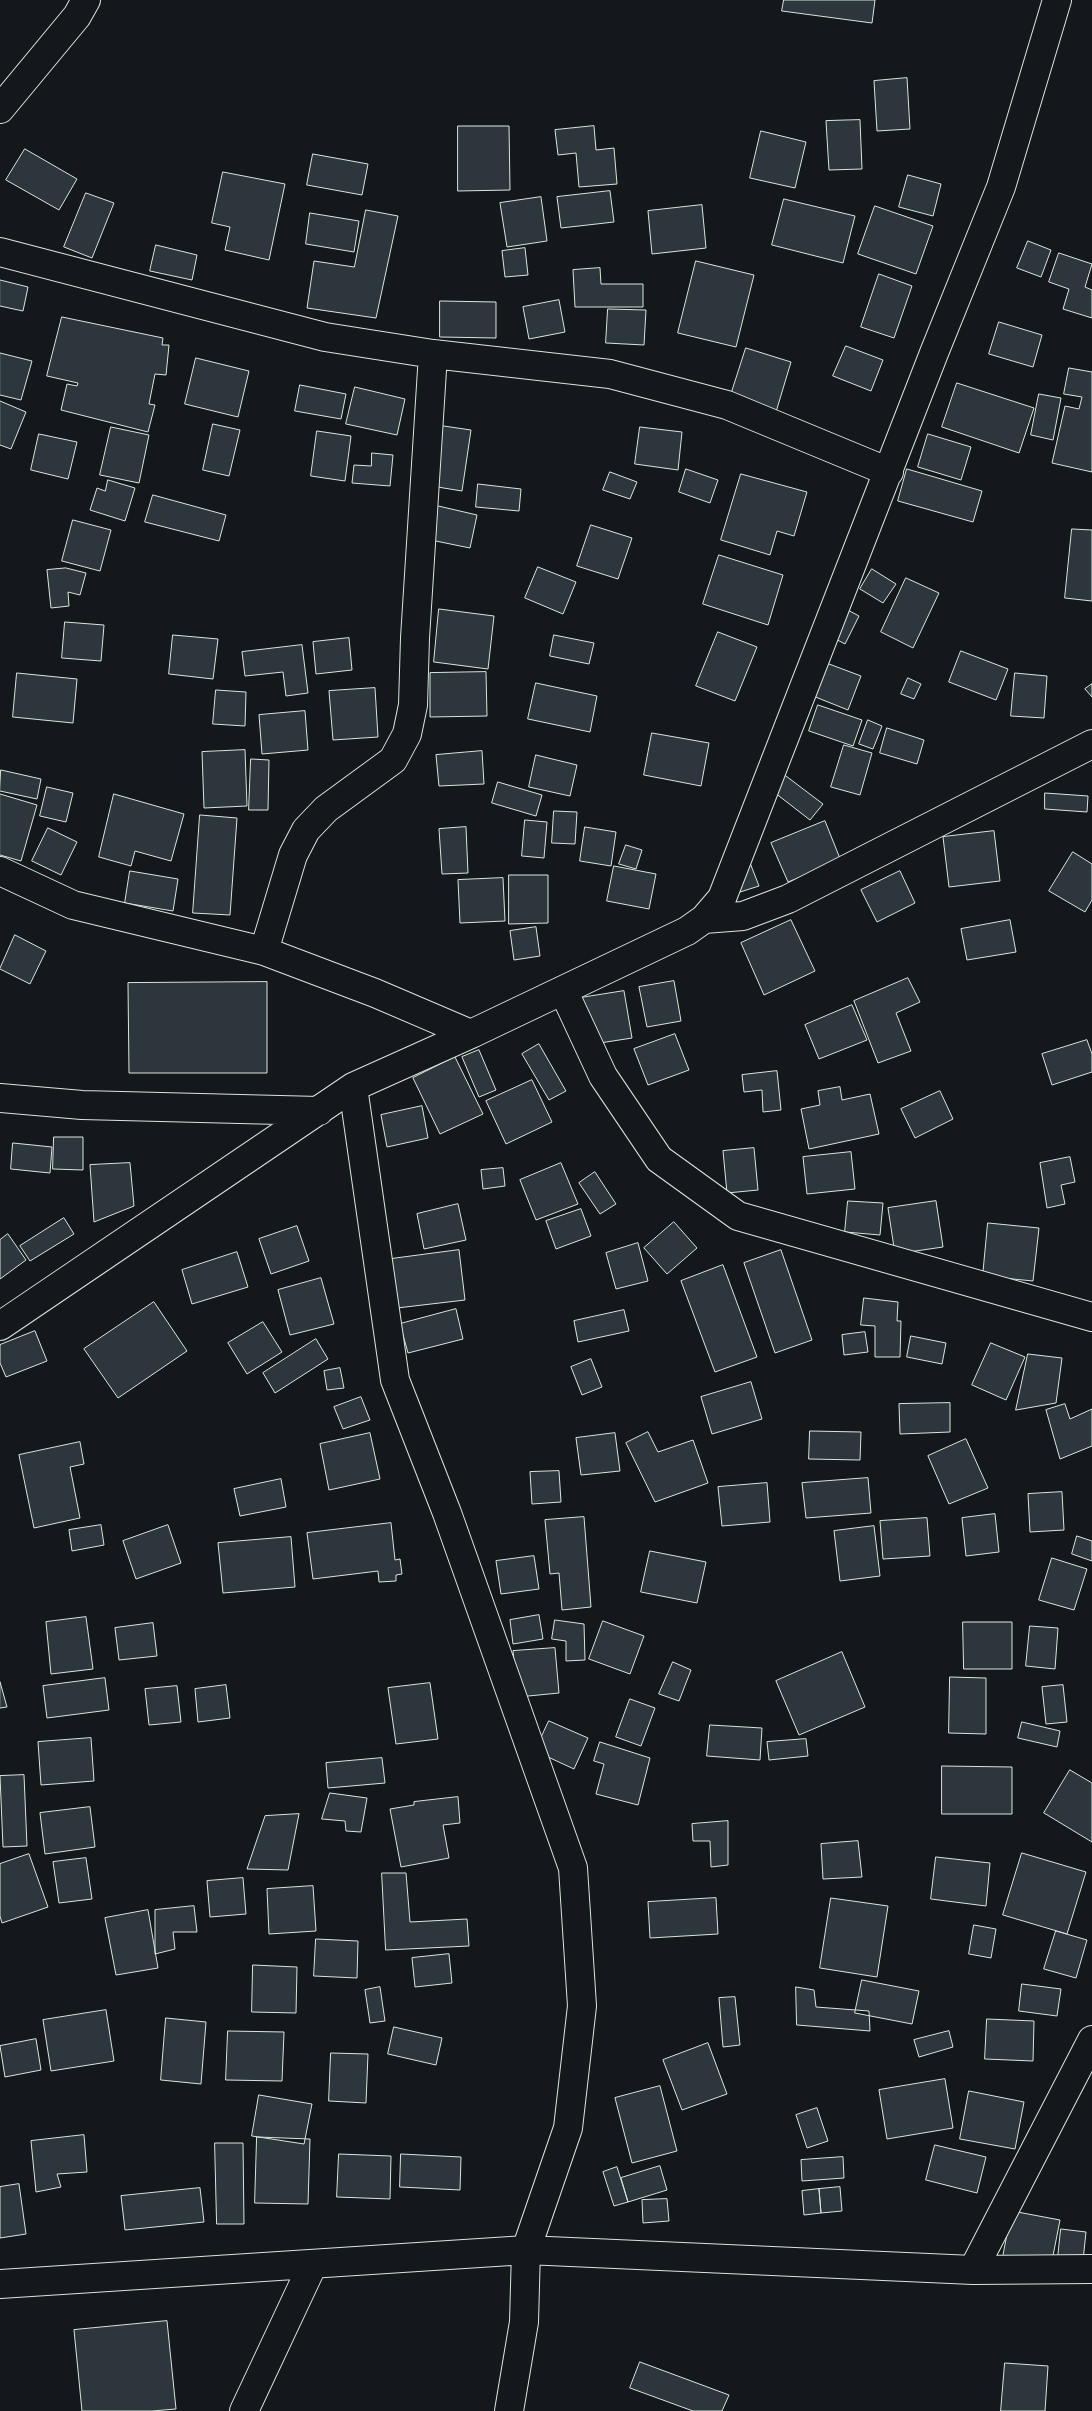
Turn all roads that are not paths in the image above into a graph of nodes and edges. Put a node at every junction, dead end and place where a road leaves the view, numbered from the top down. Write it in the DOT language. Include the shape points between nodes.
graph roads {
  1 [pos="86,0"];
  2 [pos="1057,0"];
  3 [pos="0,109"];
  4 [pos="0,252"];
  5 [pos="433,354"];
  6 [pos="889,472"];
  7 [pos="1092,744"];
  8 [pos="0,870"];
  9 [pos="704,919"];
  10 [pos="264,951"];
  11 [pos="563,990"];
  12 [pos="472,1034"];
  13 [pos="353,1087"];
  14 [pos="0,1098"];
  15 [pos="319,1111"];
  16 [pos="1092,1316"];
  17 [pos="0,1326"];
  18 [pos="1092,2040"];
  19 [pos="526,2250"];
  20 [pos="313,2264"];
  21 [pos="1092,2269"];
  22 [pos="973,2270"];
  23 [pos="0,2284"];
  24 [pos="244,2411"];
  25 [pos="509,2411"];
  1 -- 3 [label="street" via="77,16"];
  2 -- 6 [label="street" via="1002,187"];
  4 -- 5 [label="street" via="324,337"];
  5 -- 6 [label="street" via="610,374 727,405"];
  5 -- 10 [label="street" via="413,705 407,734 393,760 326,808 306,830 293,856"];
  6 -- 9 [label="street" via="722,898"];
  7 -- 9 [label="street" via="788,900 744,916"];
  8 -- 10 [label="street" via="73,905"];
  9 -- 11 [label="street" via="687,931"];
  10 -- 12 [label="street"];
  11 -- 12 [label="street"];
  11 -- 16 [label="street" via="603,1076 659,1159 738,1216"];
  12 -- 13 [label="street"];
  13 -- 15 [label="street"];
  13 -- 19 [label="street" via="396,1380 447,1512 573,1868 582,2006 568,2128"];
  14 -- 15 [label="street" via="82,1105"];
  15 -- 17 [label="street"];
  18 -- 22 [label="street"];
  19 -- 20 [label="street"];
  19 -- 22 [label="street"];
  19 -- 25 [label="street" via="524,2322"];
  20 -- 23 [label="street"];
  20 -- 24 [label="street"];
  21 -- 22 [label="street"];
}
